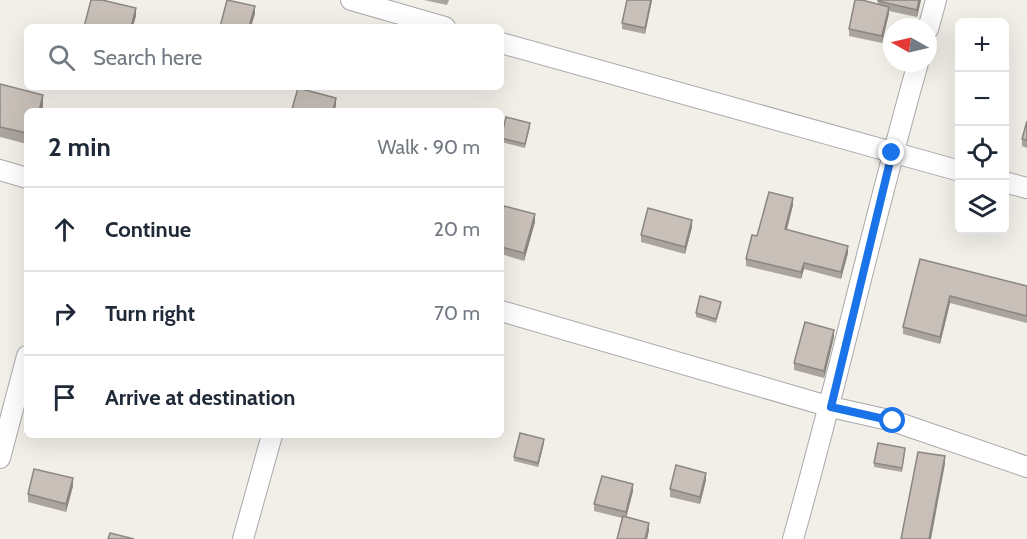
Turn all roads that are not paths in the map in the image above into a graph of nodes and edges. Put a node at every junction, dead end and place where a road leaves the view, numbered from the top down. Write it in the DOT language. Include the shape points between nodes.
graph roads {
  1 [pos="351,0"];
  2 [pos="936,0"];
  3 [pos="397,6"];
  4 [pos="931,18"];
  5 [pos="438,24"];
  6 [pos="504,44"];
  7 [pos="915,72"];
  8 [pos="892,153"];
  9 [pos="0,170"];
  10 [pos="955,170"];
  11 [pos="24,177"];
  12 [pos="1009,183"];
  13 [pos="1027,188"];
  14 [pos="504,312"];
  15 [pos="24,367"];
  16 [pos="831,407"];
  17 [pos="271,438"];
  18 [pos="0,458"];
  19 [pos="1027,467"];
  20 [pos="243,539"];
  21 [pos="793,539"];
  1 -- 3 [label="street"];
  2 -- 4 [label="street"];
  3 -- 5 [label="street"];
  6 -- 8 [label="street"];
  7 -- 8 [label="street"];
  8 -- 10 [label="street"];
  8 -- 16 [label="street"];
  9 -- 11 [label="street"];
  12 -- 13 [label="street"];
  14 -- 16 [label="street"];
  15 -- 18 [label="street"];
  16 -- 19 [label="street" via="893,421"];
  16 -- 21 [label="street"];
  17 -- 20 [label="street"];
}
